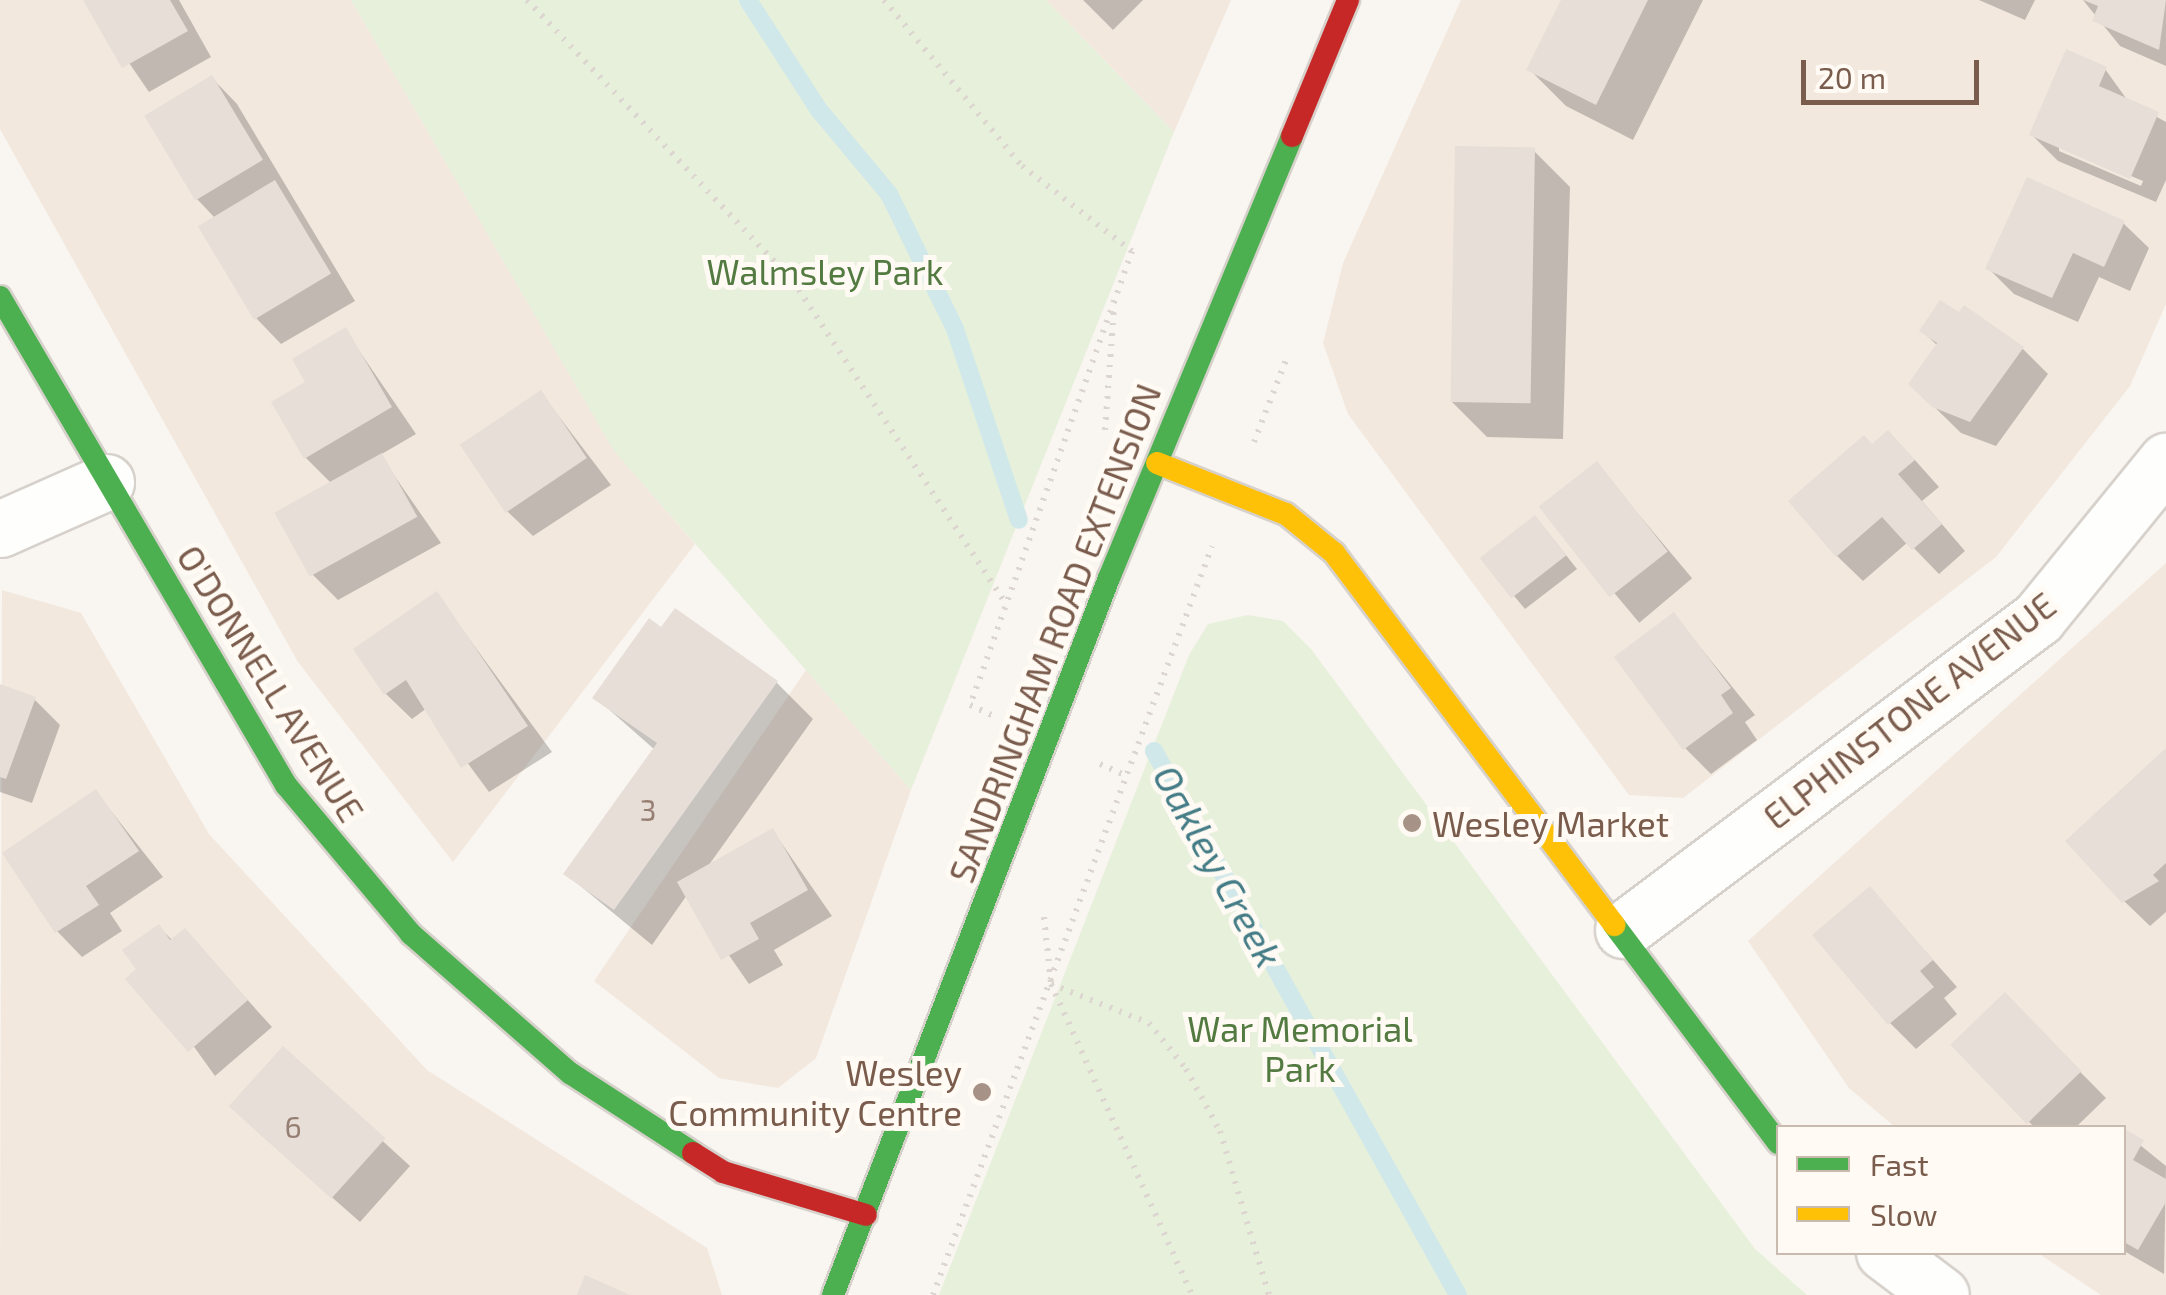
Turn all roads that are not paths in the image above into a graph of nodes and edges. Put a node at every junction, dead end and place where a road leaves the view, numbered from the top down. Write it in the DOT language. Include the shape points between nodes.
graph roads {
  1 [pos="1348,0"];
  2 [pos="0,297"];
  3 [pos="2166,462"];
  4 [pos="1157,463"];
  5 [pos="106,482"];
  6 [pos="0,529"];
  7 [pos="1623,930"];
  8 [pos="1776,1140"];
  9 [pos="866,1215"];
  10 [pos="1888,1255"];
  11 [pos="832,1295"];
  12 [pos="1942,1295"];
  1 -- 4 [label="street, SANDRINGHAM ROAD EXTENSION"];
  2 -- 5 [label="street, O'DONNELL AVENUE"];
  3 -- 7 [label="street, ELPHINSTONE AVENUE" via="2038,618"];
  4 -- 7 [label="street" via="1286,514 1334,553"];
  4 -- 9 [label="street, SANDRINGHAM ROAD EXTENSION"];
  5 -- 6 [label="street"];
  5 -- 9 [label="street, O'DONNELL AVENUE" via="286,785 411,934 570,1073 723,1172"];
  7 -- 8 [label="street"];
  9 -- 11 [label="street, SANDRINGHAM ROAD EXTENSION"];
  10 -- 12 [label="street"];
}
